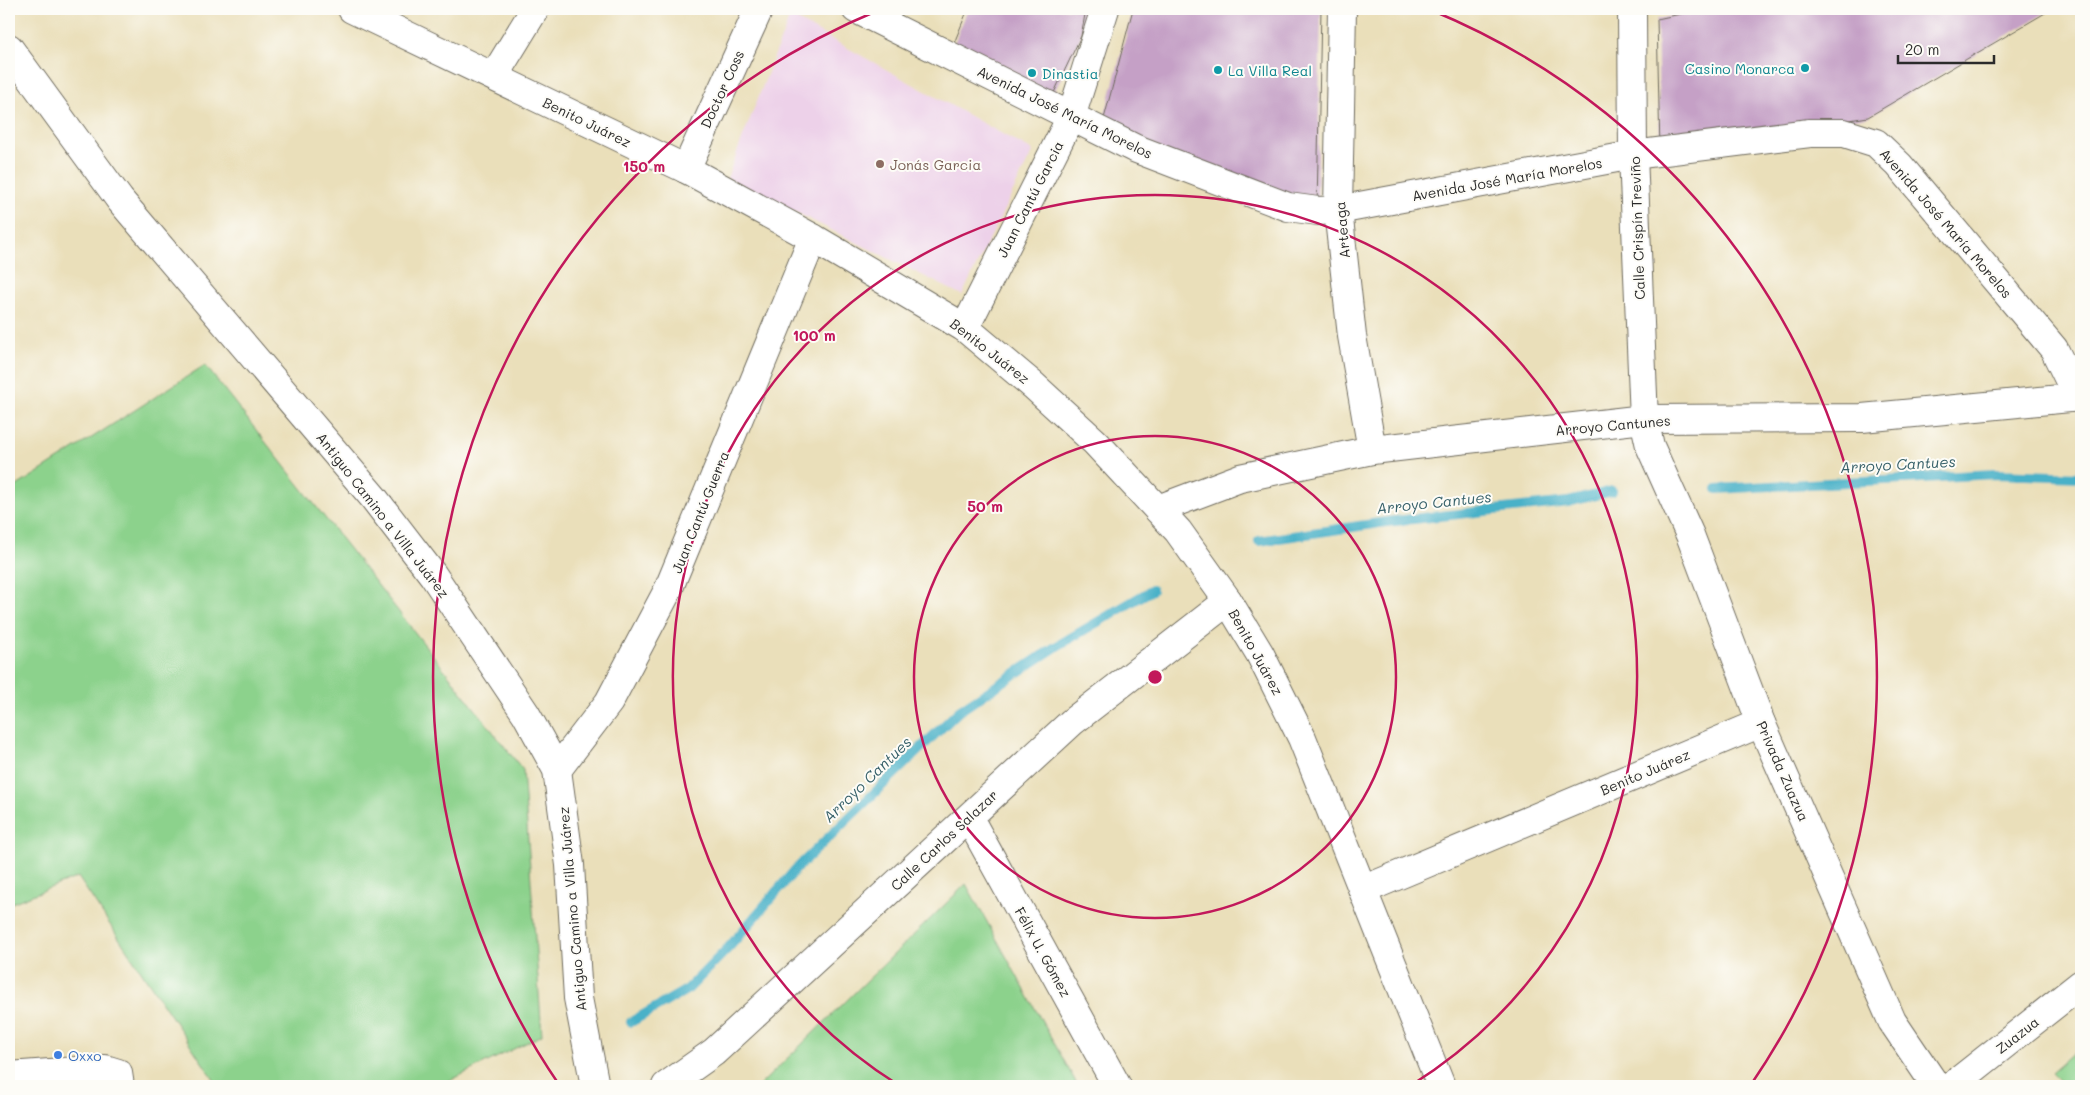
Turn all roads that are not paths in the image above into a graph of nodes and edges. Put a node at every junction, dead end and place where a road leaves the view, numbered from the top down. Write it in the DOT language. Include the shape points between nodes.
graph roads {
  1 [pos="352,9"];
  2 [pos="535,9"];
  3 [pos="759,9"];
  4 [pos="856,9"];
  5 [pos="1105,9"];
  6 [pos="1342,9"];
  7 [pos="1632,9"];
  8 [pos="9,48"];
  9 [pos="494,76"];
  10 [pos="1071,117"];
  11 [pos="1634,155"];
  12 [pos="686,169"];
  13 [pos="1338,210"];
  14 [pos="813,238"];
  15 [pos="965,328"];
  16 [pos="2079,396"];
  17 [pos="1644,420"];
  18 [pos="1650,446"];
  19 [pos="1372,450"];
  20 [pos="1158,509"];
  21 [pos="1222,593"];
  22 [pos="1761,723"];
  23 [pos="557,770"];
  24 [pos="969,818"];
  25 [pos="1363,890"];
  26 [pos="2081,984"];
  27 [pos="9,1076"];
  28 [pos="120,1086"];
  29 [pos="595,1086"];
  30 [pos="666,1086"];
  31 [pos="1117,1086"];
  32 [pos="1441,1086"];
  33 [pos="1936,1086"];
  34 [pos="1952,1086"];
  1 -- 9 [label="street, Benito Juárez"];
  2 -- 9 [label="street"];
  3 -- 12 [label="street, Doctor Coss"];
  4 -- 10 [label="street, Avenida José María Morelos"];
  5 -- 10 [label="street, Juan Cantú Garcia"];
  6 -- 13 [label="street, Arteaga"];
  7 -- 11 [label="street, Calle Crispín Treviño"];
  8 -- 23 [label="street, Antiguo Camino a Villa Juárez" via="120,200 373,498 433,575 526,714"];
  9 -- 12 [label="street, Benito Juárez"];
  10 -- 13 [label="street, Avenida José María Morelos" via="1134,148 1288,207"];
  10 -- 15 [label="street, Juan Cantú Garcia"];
  11 -- 13 [label="street, Avenida José María Morelos"];
  11 -- 16 [label="street, Avenida José María Morelos" via="1810,133 1844,133 1876,143 1899,165 2054,349"];
  11 -- 17 [label="street, Calle Crispín Treviño"];
  12 -- 14 [label="street, Benito Juárez"];
  13 -- 19 [label="street, Arteaga" via="1352,336"];
  14 -- 15 [label="street, Benito Juárez"];
  14 -- 23 [label="street, Juan Cantú Guerra" via="668,590 609,702"];
  15 -- 20 [label="street, Benito Juárez" via="1095,442"];
  16 -- 17 [label="street, Arroyo Cantunes" via="1862,418"];
  17 -- 18 [label="street, Calle Crispín Treviño"];
  17 -- 19 [label="street, Arroyo Cantunes"];
  18 -- 22 [label="street, Privada Zuazua" via="1690,535"];
  19 -- 20 [label="street, Arroyo Cantunes" via="1240,478"];
  20 -- 21 [label="street, Benito Juárez" via="1178,531"];
  21 -- 24 [label="street, Calle Carlos Salazar" via="1072,722"];
  21 -- 25 [label="street, Benito Juárez" via="1260,654 1302,738"];
  22 -- 25 [label="street, Benito Juárez"];
  22 -- 33 [label="street, Privada Zuazua" via="1892,1021"];
  23 -- 29 [label="street, Antiguo Camino a Villa Juárez" via="570,865 578,998"];
  24 -- 30 [label="street, Calle Carlos Salazar" via="714,1052"];
  24 -- 31 [label="street, Félix U. Gómez"];
  25 -- 32 [label="street, Benito Juárez"];
  26 -- 34 [label="street, Zuazua"];
  27 -- 28 [label="street" via="105,1069 118,1073"];
}
